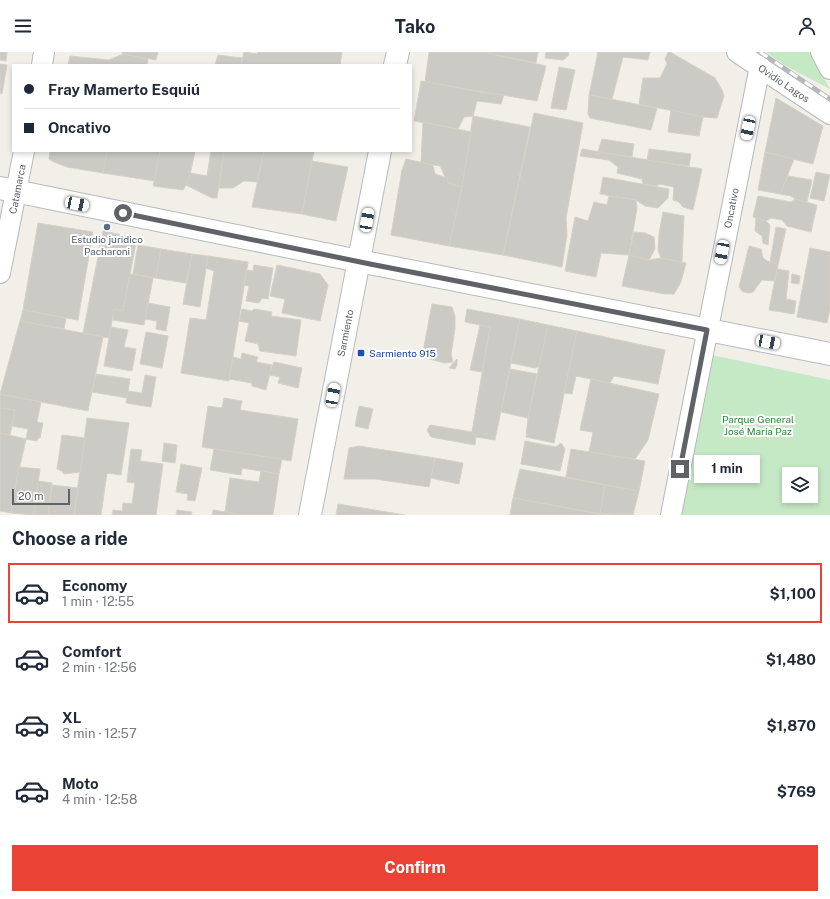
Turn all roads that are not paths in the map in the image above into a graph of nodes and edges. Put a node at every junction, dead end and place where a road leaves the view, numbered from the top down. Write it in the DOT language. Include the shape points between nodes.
graph roads {
  1 [pos="44,52"];
  2 [pos="398,52"];
  3 [pos="737,52"];
  4 [pos="821,52"];
  5 [pos="42,64"];
  6 [pos="395,64"];
  7 [pos="760,66"];
  8 [pos="830,69"];
  9 [pos="830,114"];
  10 [pos="24,152"];
  11 [pos="380,152"];
  12 [pos="8,190"];
  13 [pos="359,261"];
  14 [pos="0,273"];
  15 [pos="707,330"];
  16 [pos="830,354"];
  17 [pos="310,515"];
  18 [pos="671,515"];
  1 -- 5 [label="street"];
  2 -- 6 [label="street"];
  3 -- 7 [label="street, Ovidio Lagos"];
  4 -- 8 [label="street"];
  7 -- 9 [label="street, Ovidio Lagos"];
  7 -- 15 [label="street, Oncativo"];
  10 -- 12 [label="street, Catamarca"];
  11 -- 13 [label="street, Sarmiento"];
  12 -- 13 [label="street"];
  12 -- 14 [label="street, Catamarca"];
  13 -- 15 [label="street"];
  13 -- 17 [label="street, Sarmiento"];
  15 -- 16 [label="street"];
  15 -- 18 [label="street, Oncativo"];
}
